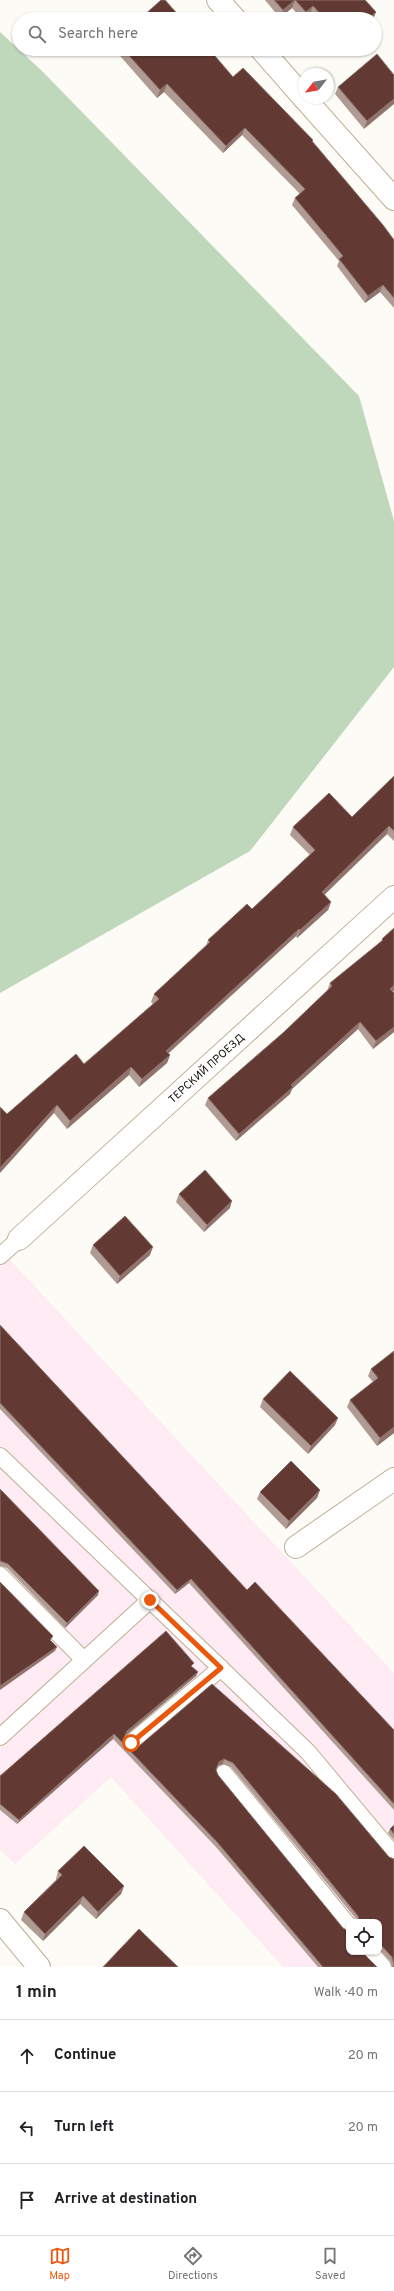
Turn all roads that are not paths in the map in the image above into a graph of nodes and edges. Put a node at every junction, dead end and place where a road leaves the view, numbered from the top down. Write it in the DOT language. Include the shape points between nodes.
graph roads {
  1 [pos="218,0"];
  2 [pos="229,12"];
  3 [pos="267,56"];
  4 [pos="298,91"];
  5 [pos="309,104"];
  6 [pos="394,199"];
  7 [pos="394,897"];
  8 [pos="18,1239"];
  9 [pos="0,1256"];
  10 [pos="0,1456"];
  11 [pos="394,1479"];
  12 [pos="296,1547"];
  13 [pos="0,1575"];
  14 [pos="150,1600"];
  15 [pos="84,1660"];
  16 [pos="221,1668"];
  17 [pos="0,1737"];
  18 [pos="131,1743"];
  19 [pos="224,1773"];
  20 [pos="394,1856"];
  21 [pos="0,1920"];
  22 [pos="346,1922"];
  23 [pos="373,1955"];
  24 [pos="39,1967"];
  25 [pos="383,1967"];
  1 -- 2 [label="street"];
  3 -- 4 [label="street"];
  5 -- 6 [label="street"];
  7 -- 8 [label="street, ТЕРСКИЙ ПРОЕЗД"];
  8 -- 9 [label="lane"];
  10 -- 14 [label="lane"];
  11 -- 12 [label="street"];
  13 -- 15 [label="lane"];
  14 -- 15 [label="lane"];
  14 -- 16 [label="lane"];
  15 -- 17 [label="lane"];
  16 -- 18 [label="lane"];
  16 -- 20 [label="lane" via="308,1752"];
  19 -- 22 [label="lane"];
  21 -- 24 [label="street"];
  23 -- 25 [label="lane"];
}
